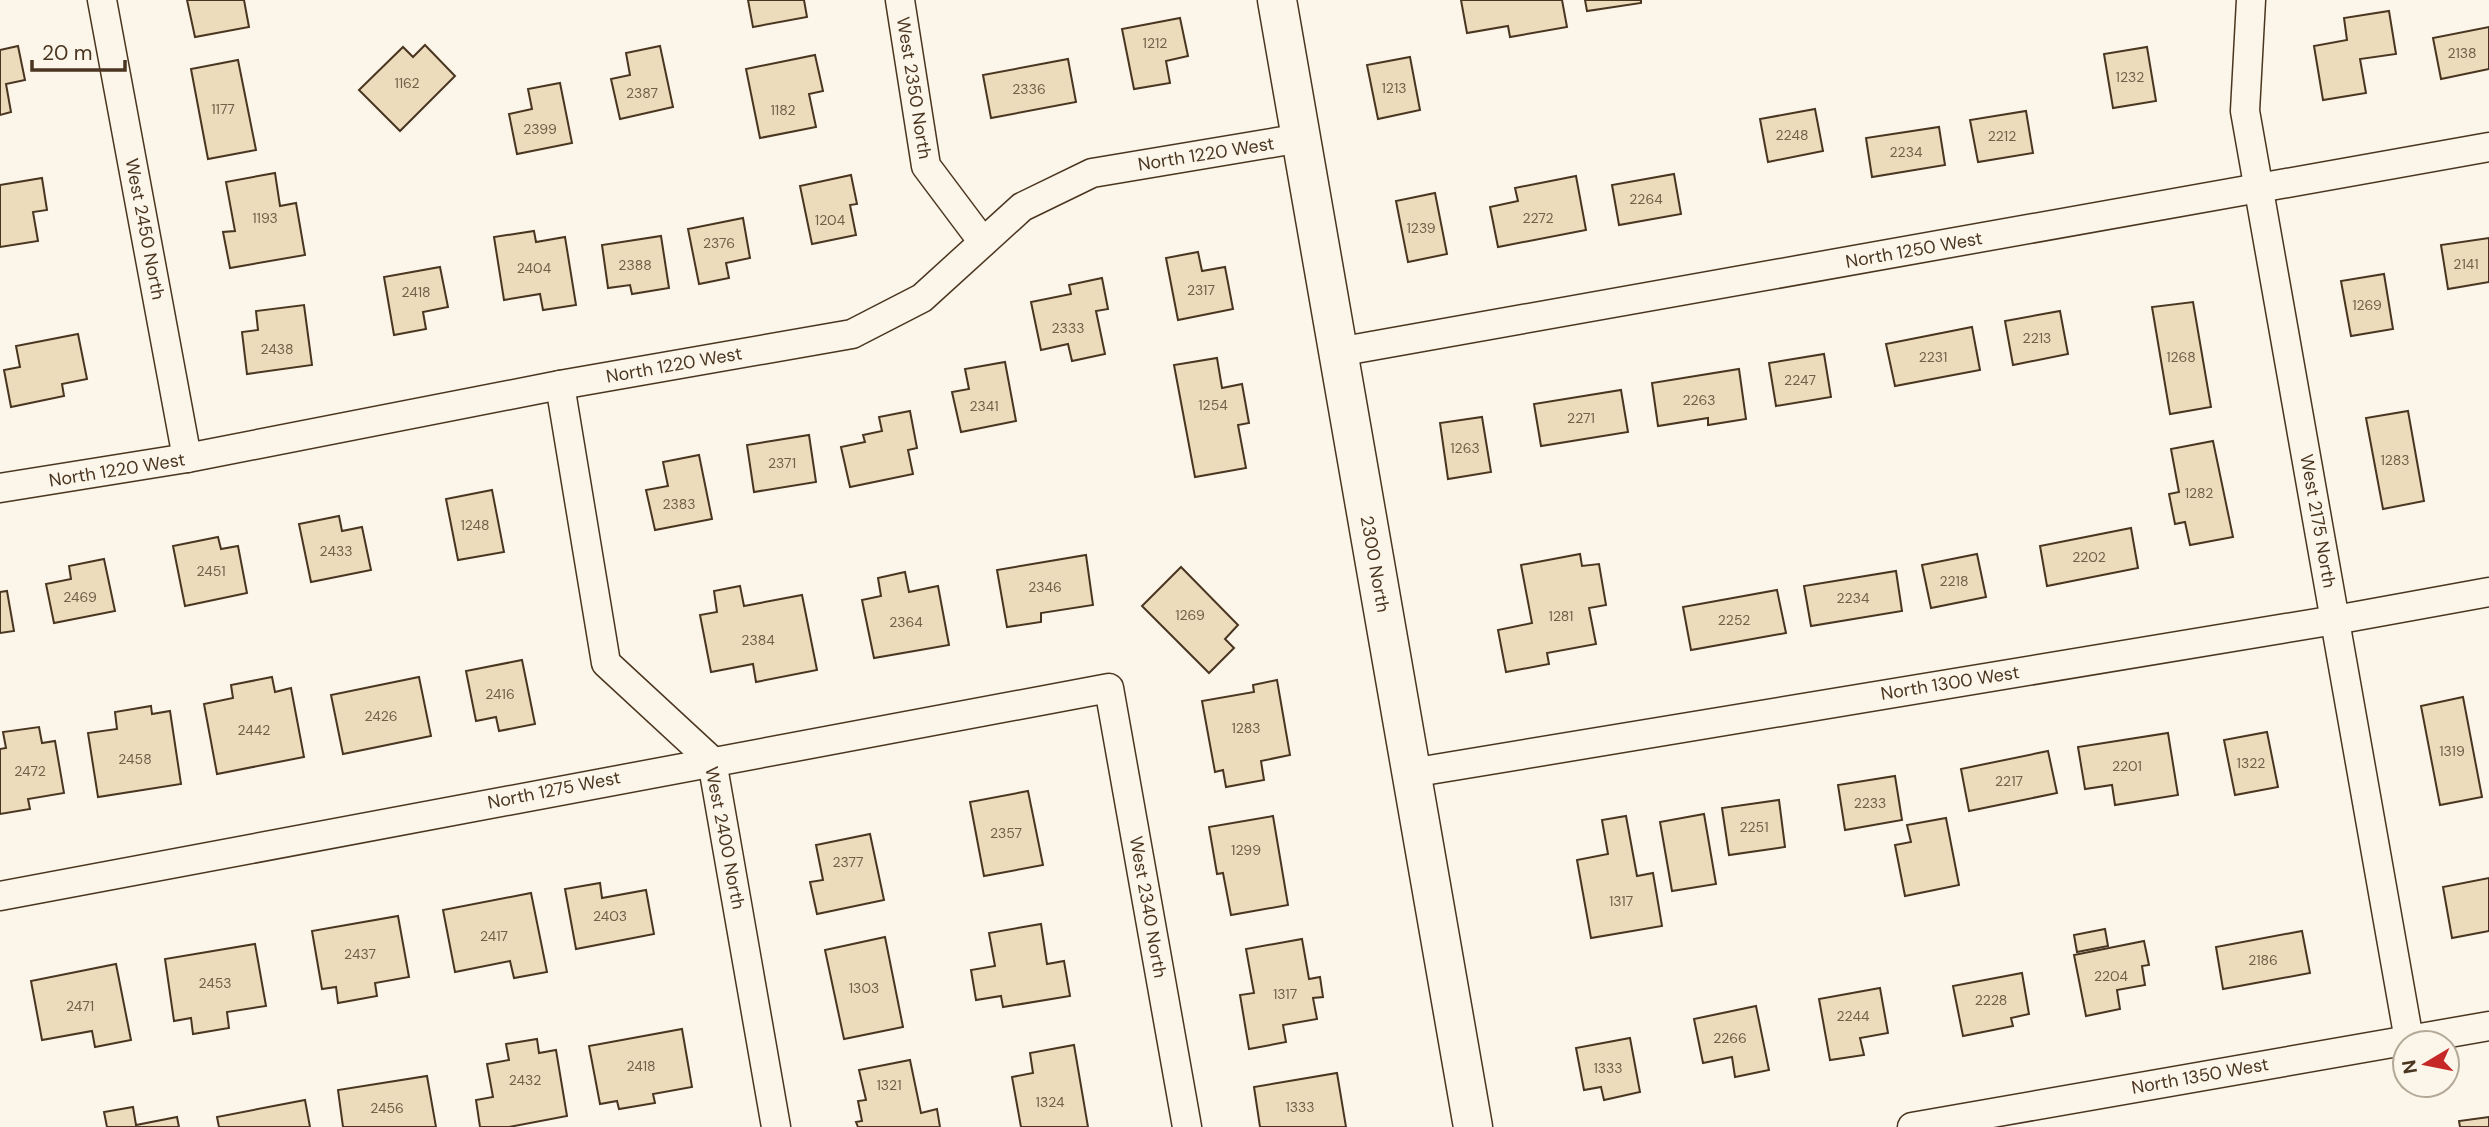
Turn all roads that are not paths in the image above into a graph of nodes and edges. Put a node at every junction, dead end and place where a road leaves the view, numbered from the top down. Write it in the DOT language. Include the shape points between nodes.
graph roads {
  1 [pos="102,0"];
  2 [pos="900,0"];
  3 [pos="1277,0"];
  4 [pos="2251,0"];
  5 [pos="1301,138"];
  6 [pos="2489,147"];
  7 [pos="2259,189"];
  8 [pos="983,242"];
  9 [pos="1338,352"];
  10 [pos="559,385"];
  11 [pos="187,458"];
  12 [pos="0,488"];
  13 [pos="2489,592"];
  14 [pos="2335,620"];
  15 [pos="1108,688"];
  16 [pos="712,761"];
  17 [pos="1411,773"];
  18 [pos="0,895"];
  19 [pos="2489,1026"];
  20 [pos="2407,1029"];
  21 [pos="2461,1031"];
  22 [pos="2391,1043"];
  23 [pos="776,1127"];
  24 [pos="1187,1127"];
  25 [pos="1473,1127"];
  26 [pos="1912,1127"];
  1 -- 11 [label="street, West 2450 North"];
  2 -- 8 [label="street, West 2350 North" via="926,166"];
  3 -- 5 [label="street, 2300 North"];
  4 -- 7 [label="street, West 2175 North" via="2245,111"];
  5 -- 8 [label="street, North 1220 West" via="1092,173 1022,206"];
  5 -- 9 [label="street, 2300 North"];
  6 -- 7 [label="street, North 1250 West"];
  7 -- 9 [label="street, North 1250 West"];
  7 -- 14 [label="street, West 2175 North"];
  8 -- 10 [label="street, North 1220 West" via="922,298 852,334"];
  9 -- 17 [label="street, 2300 North"];
  10 -- 11 [label="street, North 1220 West"];
  10 -- 16 [label="street, West 2400 North" via="606,663"];
  11 -- 12 [label="street, North 1220 West"];
  13 -- 14 [label="street, North 1300 West"];
  14 -- 17 [label="street, North 1300 West"];
  14 -- 20 [label="street, West 2175 North"];
  15 -- 16 [label="street, North 1275 West"];
  15 -- 24 [label="street, West 2340 North"];
  16 -- 18 [label="street, North 1275 West"];
  16 -- 23 [label="street, West 2400 North"];
  17 -- 25 [label="street, 2300 North"];
  19 -- 21 [label="street, North 1350 West"];
  22 -- 26 [label="street, North 1350 West"];
}
